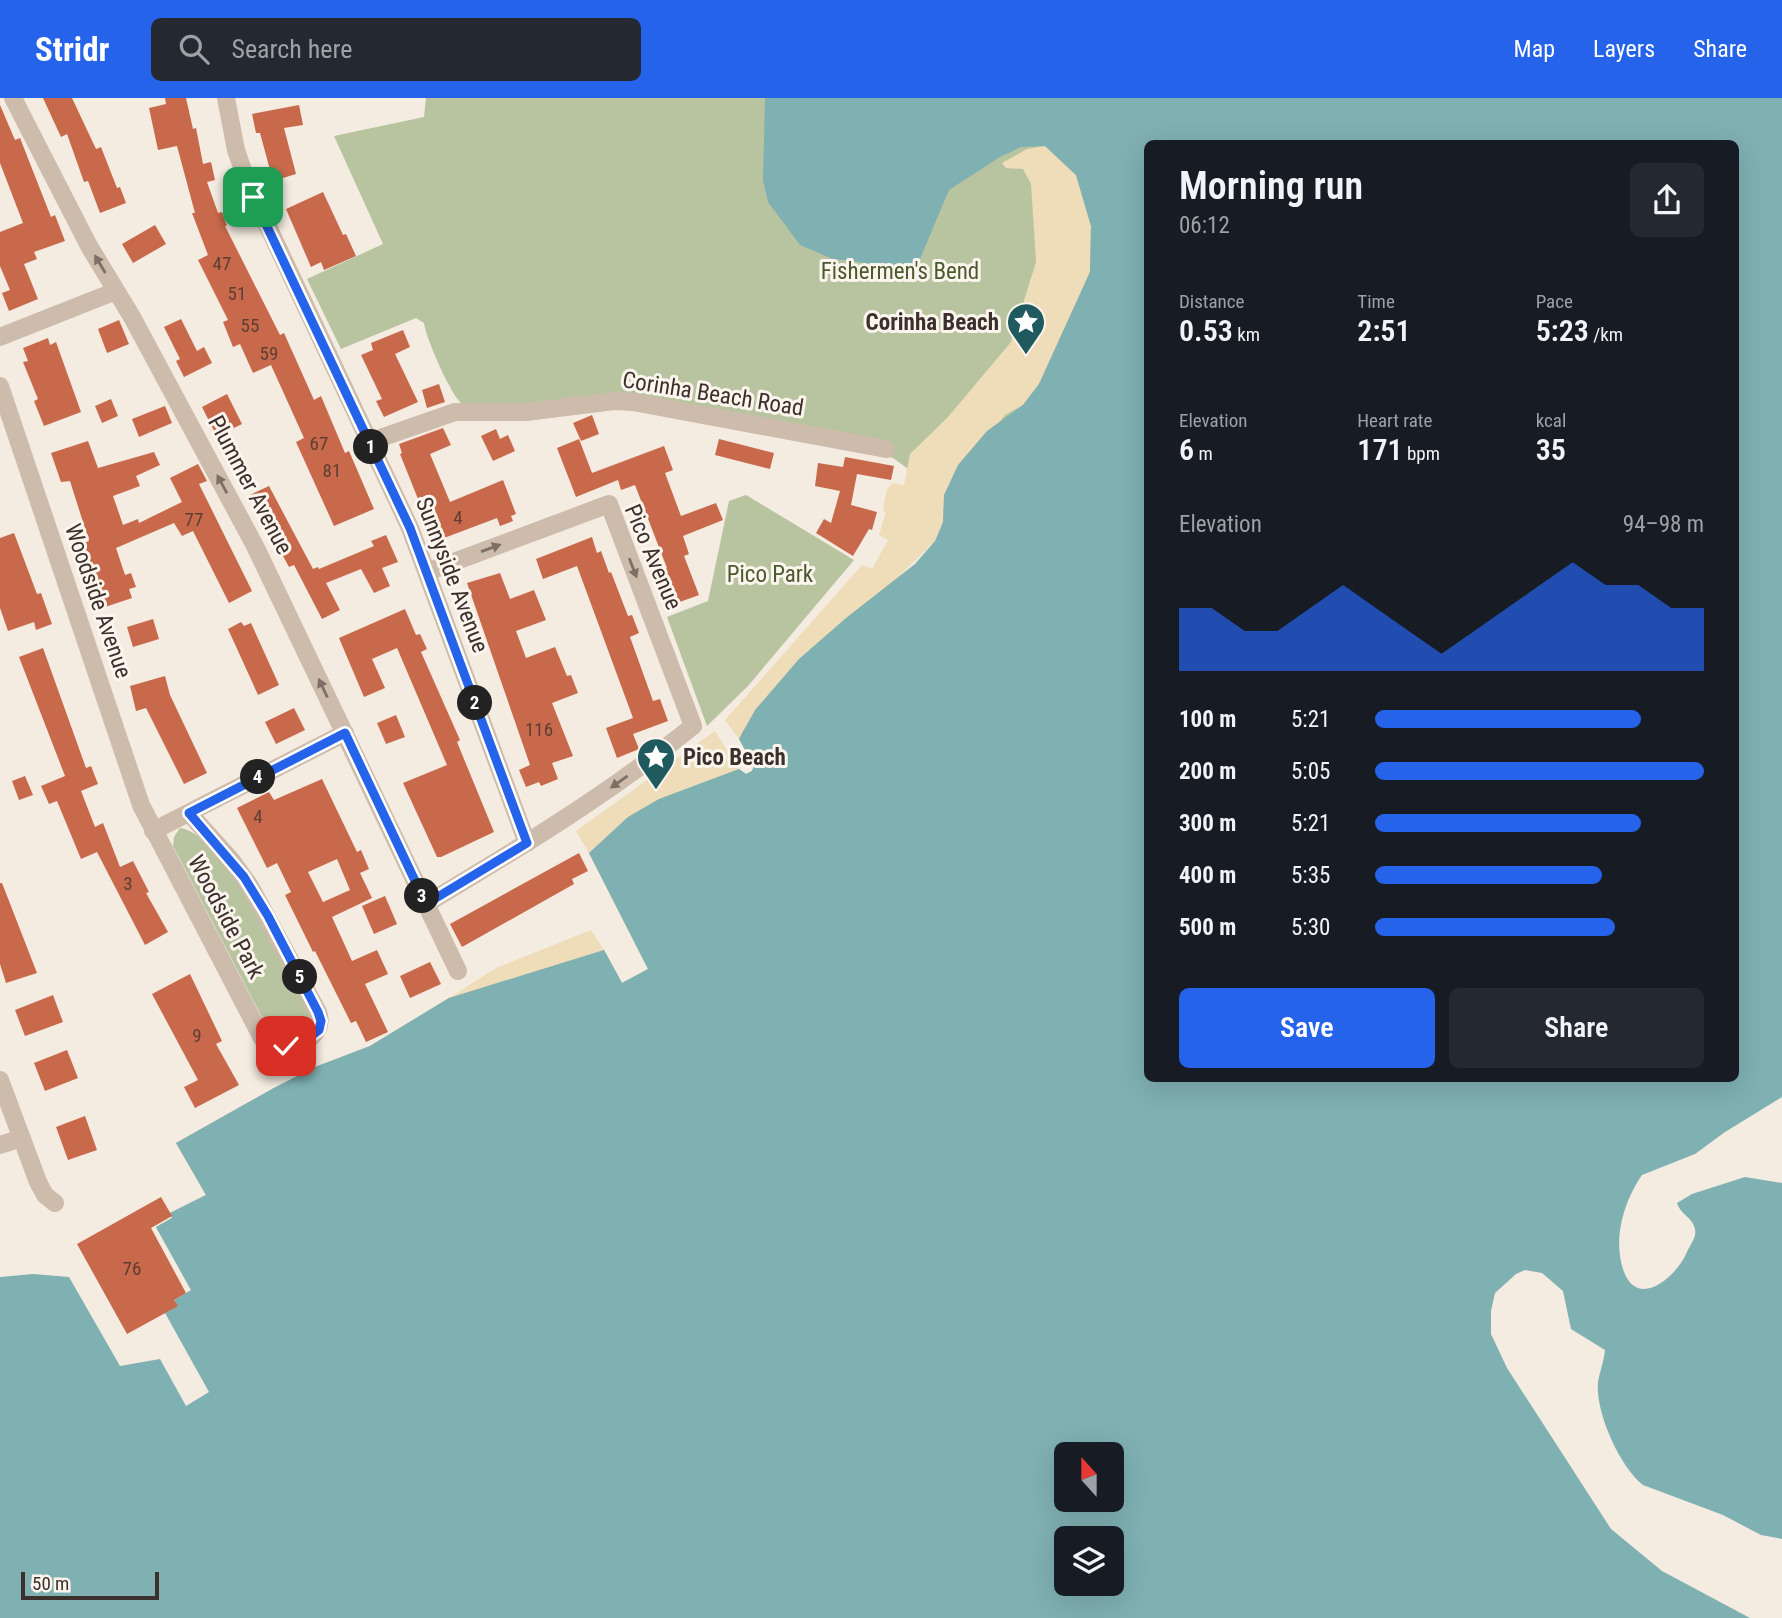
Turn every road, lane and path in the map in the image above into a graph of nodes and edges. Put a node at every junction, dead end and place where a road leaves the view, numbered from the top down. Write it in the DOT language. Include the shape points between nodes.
graph roads {
  1 [pos="13,98"];
  2 [pos="226,98"];
  3 [pos="116,291"];
  4 [pos="0,337"];
  5 [pos="0,386"];
  6 [pos="369,442"];
  7 [pos="886,449"];
  8 [pos="427,572"];
  9 [pos="345,733"];
  10 [pos="189,813"];
  11 [pos="153,831"];
  12 [pos="527,843"];
  13 [pos="426,904"];
  14 [pos="458,971"];
  15 [pos="0,1080"];
  16 [pos="22,1138"];
  17 [pos="0,1144"];
  18 [pos="55,1203"];
  3 -- 1 [label="street, Plummer Avenue, one-way"];
  2 -- 6 [label="street, Sunnyside Avenue" via="247,182"];
  3 -- 4 [label="street"];
  9 -- 3 [label="street, Plummer Avenue, one-way" via="255,546"];
  5 -- 11 [label="street, Woodside Avenue"];
  6 -- 7 [label="street, Corinha Beach Road" via="450,413 526,412 614,401"];
  6 -- 8 [label="street, Sunnyside Avenue"];
  8 -- 12 [label="street, Sunnyside Avenue"];
  8 -- 12 [label="street, Pico Avenue, one-way" via="609,505 693,726 648,762"];
  9 -- 10 [label="street"];
  9 -- 13 [label="street, Plummer Avenue"];
  10 -- 11 [label="street"];
  10 -- 11 [label="street, Woodside Park" via="244,877 318,1012 319,1030 306,1040 275,1047 262,1038"];
  12 -- 13 [label="street"];
  13 -- 14 [label="street, Plummer Avenue"];
  15 -- 16 [label="street"];
  16 -- 17 [label="street"];
  16 -- 18 [label="street" via="43,1191"];
}
